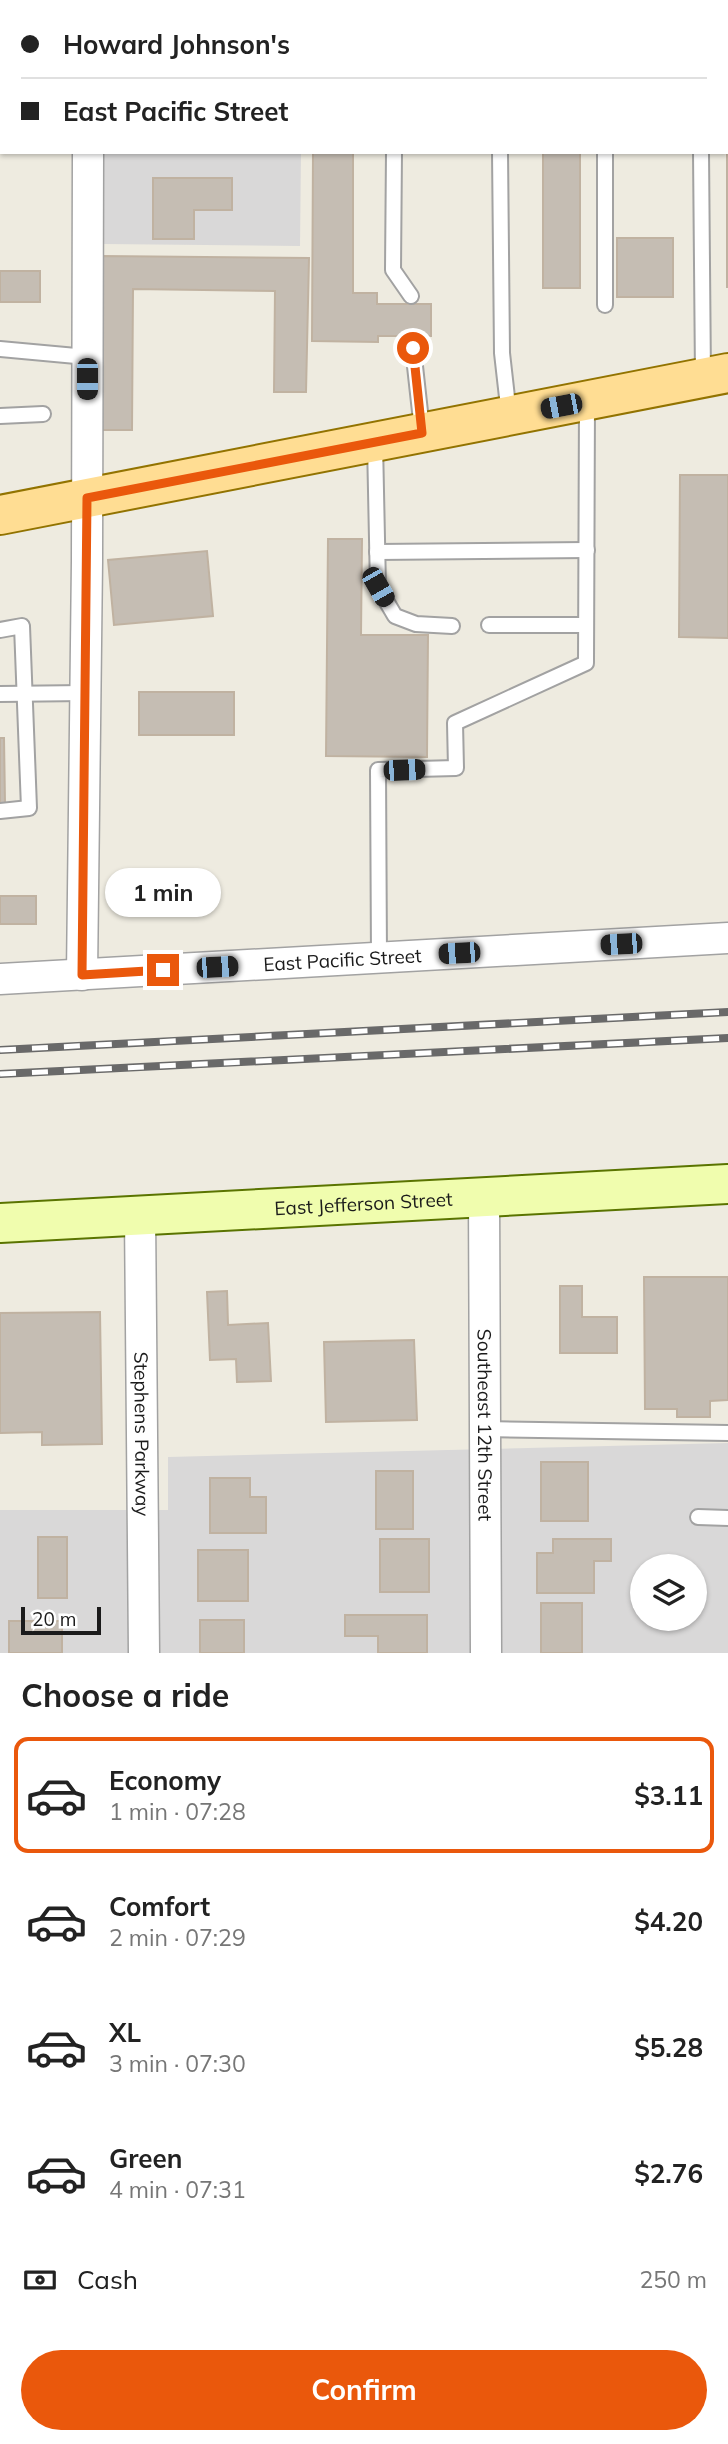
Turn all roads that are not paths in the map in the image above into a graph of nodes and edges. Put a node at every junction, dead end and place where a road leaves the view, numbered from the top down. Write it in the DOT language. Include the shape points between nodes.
graph roads {
  1 [pos="88,154"];
  2 [pos="394,154"];
  3 [pos="500,154"];
  4 [pos="605,154"];
  5 [pos="701,154"];
  6 [pos="411,296"];
  7 [pos="605,305"];
  8 [pos="413,348"];
  9 [pos="0,349"];
  10 [pos="87,357"];
  11 [pos="715,376"];
  12 [pos="587,401"];
  13 [pos="43,414"];
  14 [pos="0,416"];
  15 [pos="509,416"];
  16 [pos="422,433"];
  17 [pos="375,442"];
  18 [pos="87,498"];
  19 [pos="0,515"];
  20 [pos="587,550"];
  21 [pos="377,552"];
  22 [pos="489,625"];
  23 [pos="586,625"];
  24 [pos="452,626"];
  25 [pos="0,630"];
  26 [pos="25,693"];
  27 [pos="85,693"];
  28 [pos="0,694"];
  29 [pos="0,811"];
  30 [pos="728,938"];
  31 [pos="379,958"];
  32 [pos="82,975"];
  33 [pos="0,979"];
  34 [pos="728,1185"];
  35 [pos="484,1196"];
  36 [pos="140,1215"];
  37 [pos="0,1223"];
  38 [pos="485,1429"];
  39 [pos="728,1433"];
  40 [pos="698,1517"];
  41 [pos="728,1518"];
  42 [pos="144,1653"];
  43 [pos="486,1653"];
  1 -- 10 [label="street"];
  2 -- 6 [label="lane" via="393,270"];
  3 -- 15 [label="lane" via="502,353"];
  4 -- 7 [label="lane"];
  5 -- 11 [label="lane"];
  8 -- 16 [label="lane"];
  9 -- 10 [label="lane"];
  10 -- 18 [label="street"];
  11 -- 12 [label="main road"];
  12 -- 15 [label="main road"];
  12 -- 20 [label="lane"];
  13 -- 14 [label="lane"];
  15 -- 16 [label="main road"];
  16 -- 17 [label="main road"];
  17 -- 18 [label="main road"];
  17 -- 21 [label="lane"];
  18 -- 19 [label="main road"];
  18 -- 27 [label="street"];
  20 -- 21 [label="lane"];
  20 -- 23 [label="lane"];
  21 -- 24 [label="lane" via="378,587 394,616 416,624"];
  22 -- 23 [label="lane"];
  23 -- 31 [label="lane" via="586,663 455,723 456,768 378,770"];
  25 -- 26 [label="lane" via="22,626"];
  26 -- 27 [label="lane"];
  26 -- 28 [label="lane"];
  26 -- 29 [label="lane" via="29,808"];
  27 -- 32 [label="street"];
  30 -- 31 [label="street, East Pacific Street"];
  31 -- 32 [label="street, East Pacific Street"];
  32 -- 33 [label="street, East Pacific Street"];
  34 -- 35 [label="main road, East Jefferson Street"];
  35 -- 36 [label="main road, East Jefferson Street"];
  35 -- 38 [label="street, Southeast 12th Street"];
  36 -- 37 [label="main road, East Jefferson Street"];
  36 -- 42 [label="street, Stephens Parkway"];
  38 -- 39 [label="lane"];
  38 -- 43 [label="street, Southeast 12th Street"];
  40 -- 41 [label="lane"];
}
